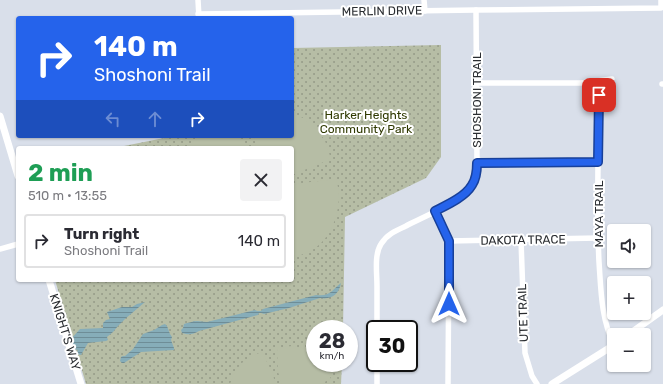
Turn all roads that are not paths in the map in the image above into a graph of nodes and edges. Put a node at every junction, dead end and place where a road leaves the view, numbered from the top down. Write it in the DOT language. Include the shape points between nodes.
graph roads {
  1 [pos="198,0"];
  2 [pos="424,0"];
  3 [pos="661,0"];
  4 [pos="476,10"];
  5 [pos="425,11"];
  6 [pos="198,16"];
  7 [pos="612,79"];
  8 [pos="599,81"];
  9 [pos="477,83"];
  10 [pos="0,116"];
  11 [pos="598,162"];
  12 [pos="477,163"];
  13 [pos="16,169"];
  14 [pos="435,211"];
  15 [pos="598,238"];
  16 [pos="521,240"];
  17 [pos="449,241"];
  18 [pos="16,245"];
  19 [pos="0,249"];
  20 [pos="50,282"];
  21 [pos="663,310"];
  22 [pos="377,320"];
  23 [pos="607,328"];
  24 [pos="638,328"];
  25 [pos="607,349"];
  26 [pos="377,372"];
  27 [pos="81,384"];
  28 [pos="377,384"];
  29 [pos="448,384"];
  30 [pos="537,384"];
  31 [pos="552,384"];
  1 -- 6 [label="street"];
  2 -- 5 [label="street"];
  3 -- 4 [label="street, MERLIN DRIVE" via="661,8"];
  4 -- 5 [label="street, MERLIN DRIVE"];
  4 -- 9 [label="street, SHOSHONI TRAIL"];
  5 -- 6 [label="street, MERLIN DRIVE"];
  7 -- 8 [label="street"];
  8 -- 9 [label="street"];
  8 -- 11 [label="street, MAYA TRAIL"];
  9 -- 12 [label="street, SHOSHONI TRAIL"];
  10 -- 13 [label="main road"];
  11 -- 12 [label="street"];
  11 -- 15 [label="street, MAYA TRAIL"];
  12 -- 14 [label="street, SHOSHONI TRAIL" via="474,180 467,192"];
  14 -- 17 [label="street"];
  14 -- 22 [label="street, SHOSHONI TRAIL" via="392,233 381,244 377,263"];
  15 -- 16 [label="street, DAKOTA TRACE"];
  15 -- 23 [label="street, MAYA TRAIL" via="601,289"];
  16 -- 17 [label="street, DAKOTA TRACE"];
  16 -- 30 [label="street, UTE TRAIL" via="525,353"];
  17 -- 29 [label="street"];
  18 -- 19 [label="street"];
  20 -- 27 [label="main road, KNIGHT'S WAY"];
  21 -- 24 [label="main road"];
  25 -- 31 [label="main road"];
  26 -- 28 [label="street"];
}
